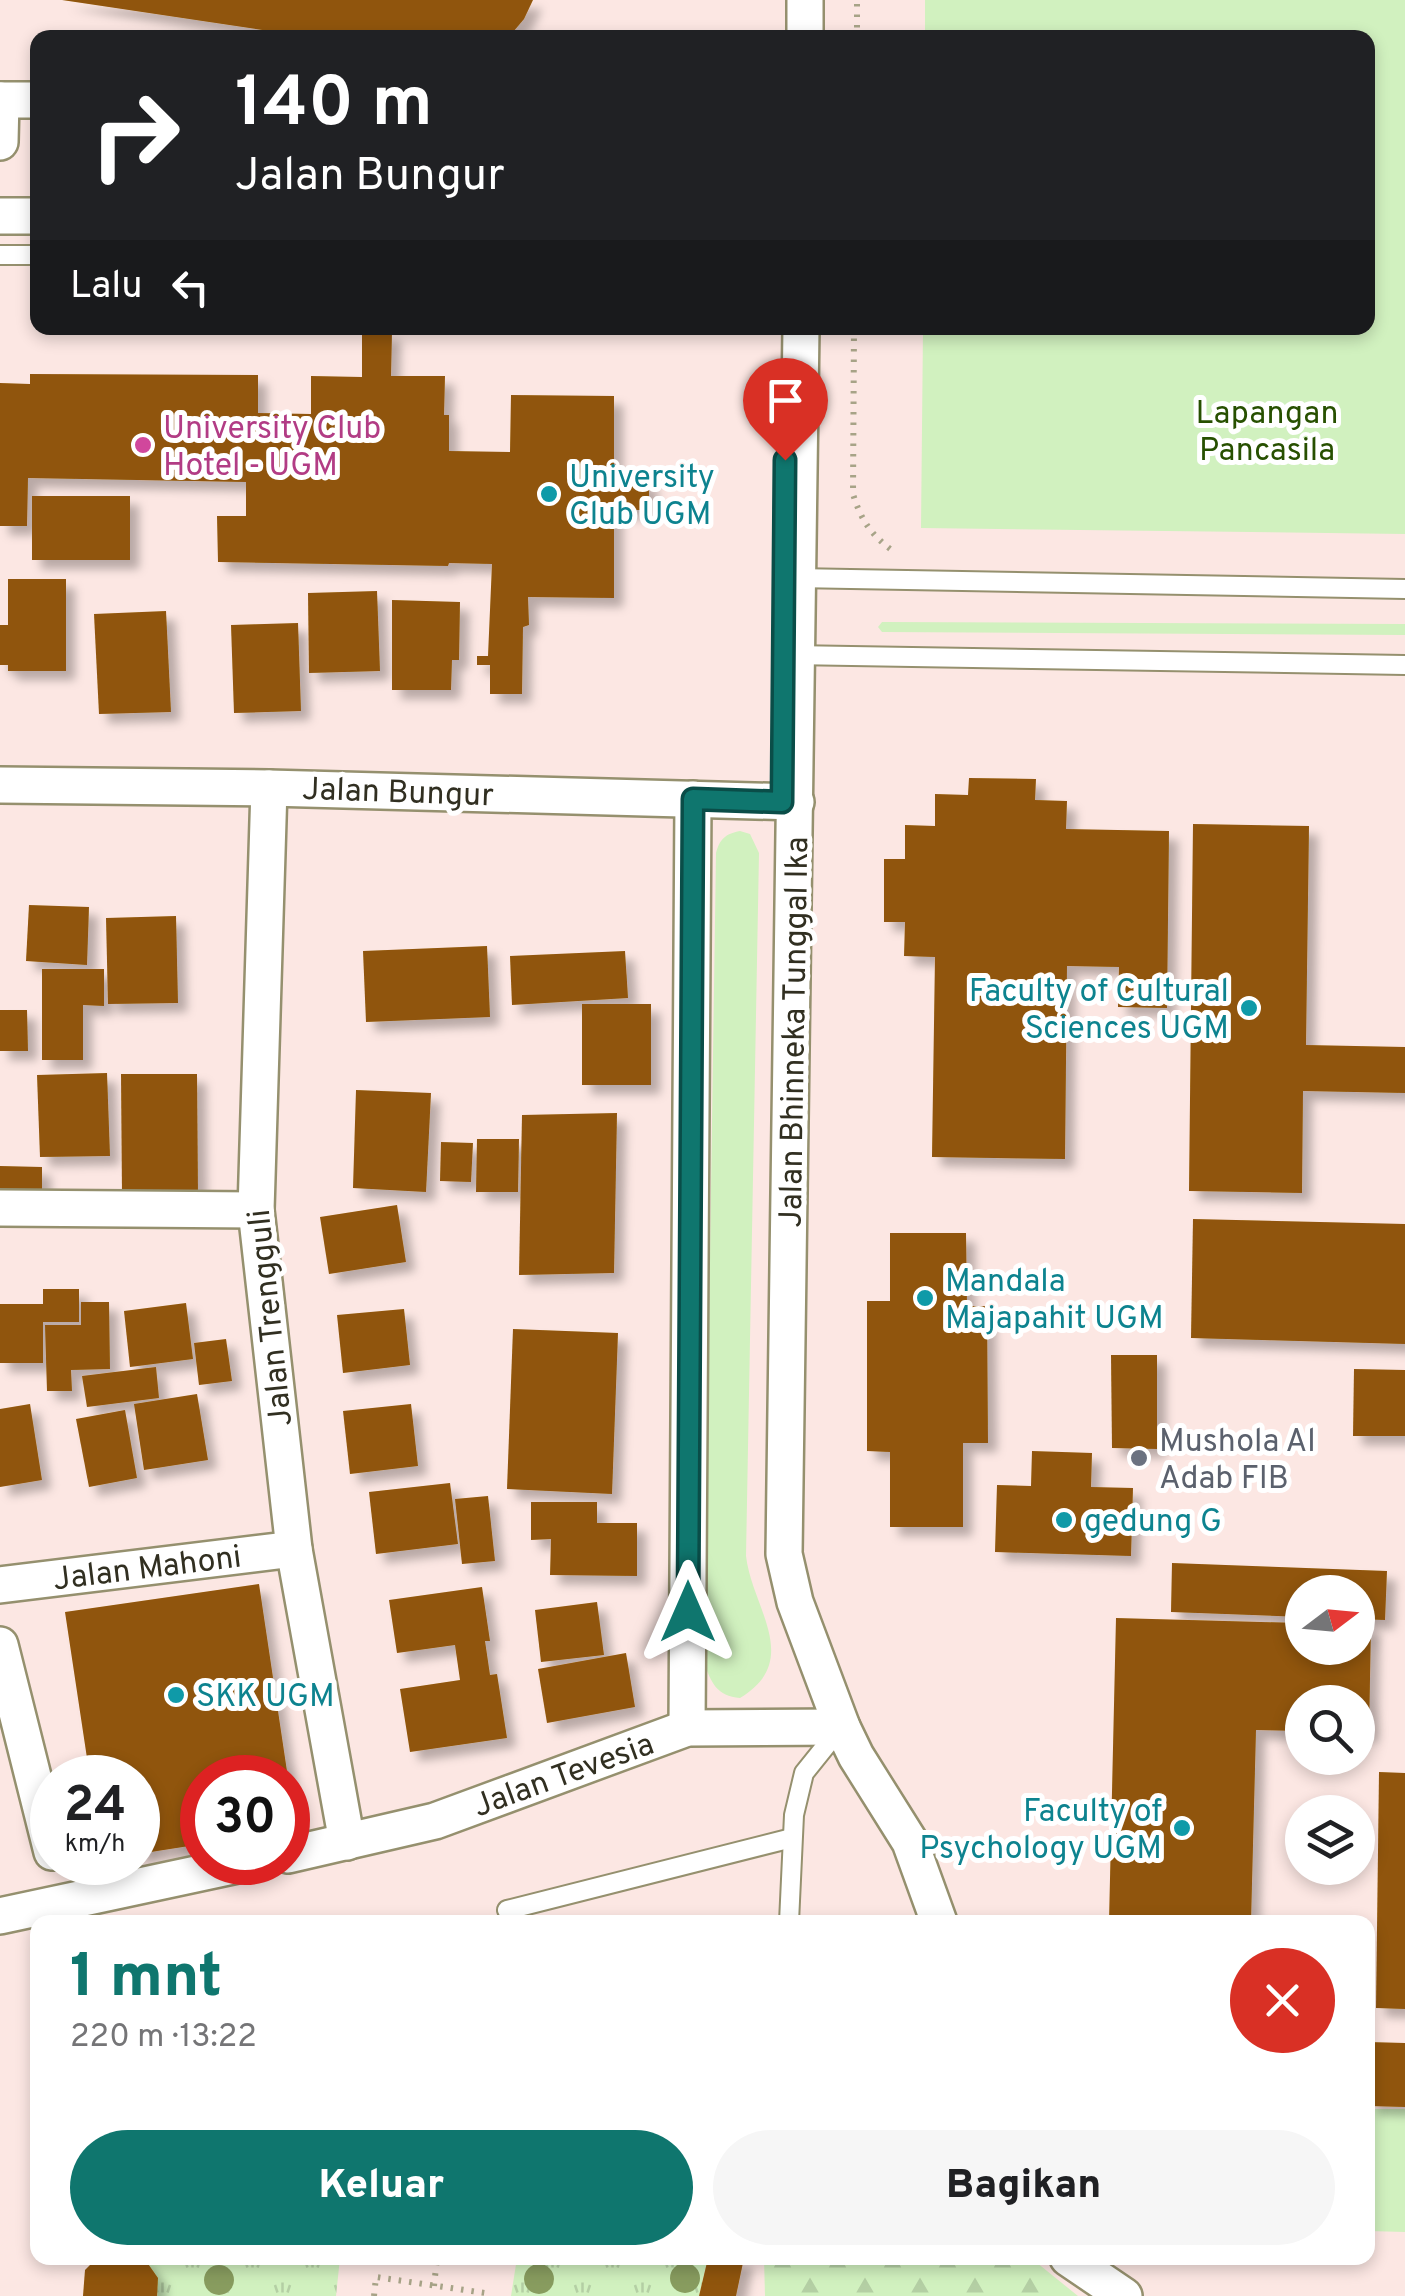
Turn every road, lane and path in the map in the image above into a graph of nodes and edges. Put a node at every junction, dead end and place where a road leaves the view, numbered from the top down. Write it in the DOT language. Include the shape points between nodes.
graph roads {
  1 [pos="805,0"];
  2 [pos="857,0"];
  3 [pos="805,30"];
  4 [pos="857,30"];
  5 [pos="0,100"];
  6 [pos="30,100"];
  7 [pos="0,142"];
  8 [pos="0,216"];
  9 [pos="30,216"];
  10 [pos="0,254"];
  11 [pos="30,255"];
  12 [pos="788,335"];
  13 [pos="854,335"];
  14 [pos="904,554"];
  15 [pos="791,578"];
  16 [pos="1405,589"];
  17 [pos="790,655"];
  18 [pos="1405,665"];
  19 [pos="0,784"];
  20 [pos="269,788"];
  21 [pos="693,799"];
  22 [pos="789,802"];
  23 [pos="0,1208"];
  24 [pos="256,1210"];
  25 [pos="294,1548"];
  26 [pos="0,1585"];
  27 [pos="0,1645"];
  28 [pos="842,1727"];
  29 [pos="687,1728"];
  30 [pos="30,1764"];
  31 [pos="792,1838"];
  32 [pos="347,1842"];
  33 [pos="310,1850"];
  34 [pos="180,1878"];
  35 [pos="61,1885"];
  36 [pos="65,1903"];
  37 [pos="508,1910"];
  38 [pos="789,1915"];
  39 [pos="936,1915"];
  40 [pos="0,1916"];
  41 [pos="436,2265"];
  42 [pos="1078,2265"];
  43 [pos="434,2286"];
  44 [pos="374,2296"];
  45 [pos="484,2296"];
  46 [pos="1124,2296"];
  1 -- 3 [label="street"];
  2 -- 4 [label="path"];
  5 -- 6 [label="street"];
  5 -- 7 [label="street"];
  8 -- 9 [label="street"];
  10 -- 11 [label="lane"];
  12 -- 15 [label="street, Jalan Bhinneka Tunggal Ika"];
  13 -- 14 [label="path" via="852,494 871,534"];
  15 -- 16 [label="lane"];
  15 -- 17 [label="street, Jalan Bhinneka Tunggal Ika"];
  17 -- 18 [label="lane"];
  17 -- 22 [label="street, Jalan Bhinneka Tunggal Ika"];
  19 -- 20 [label="street, Jalan Bungur"];
  20 -- 21 [label="street, Jalan Bungur"];
  20 -- 24 [label="street, Jalan Trengguli"];
  21 -- 22 [label="street, Jalan Bungur"];
  21 -- 29 [label="street"];
  22 -- 28 [label="street, Jalan Bhinneka Tunggal Ika" via="784,1554"];
  23 -- 24 [label="street"];
  24 -- 25 [label="street, Jalan Trengguli"];
  25 -- 26 [label="street, Jalan Mahoni"];
  25 -- 32 [label="street, Jalan Trengguli"];
  27 -- 30 [label="street"];
  28 -- 29 [label="street, Jalan Tevesia"];
  28 -- 31 [label="lane" via="804,1773"];
  28 -- 39 [label="street, Jalan Bhinneka Tunggal Ika" via="910,1842"];
  29 -- 32 [label="street, Jalan Tevesia" via="434,1821"];
  31 -- 37 [label="lane"];
  31 -- 38 [label="lane"];
  32 -- 33 [label="street, Jalan Tevesia"];
  34 -- 36 [label="street"];
  35 -- 36 [label="street"];
  36 -- 40 [label="street"];
  41 -- 43 [label="path"];
  42 -- 46 [label="street"];
  43 -- 44 [label="path" via="376,2277"];
  43 -- 45 [label="path"];
}
